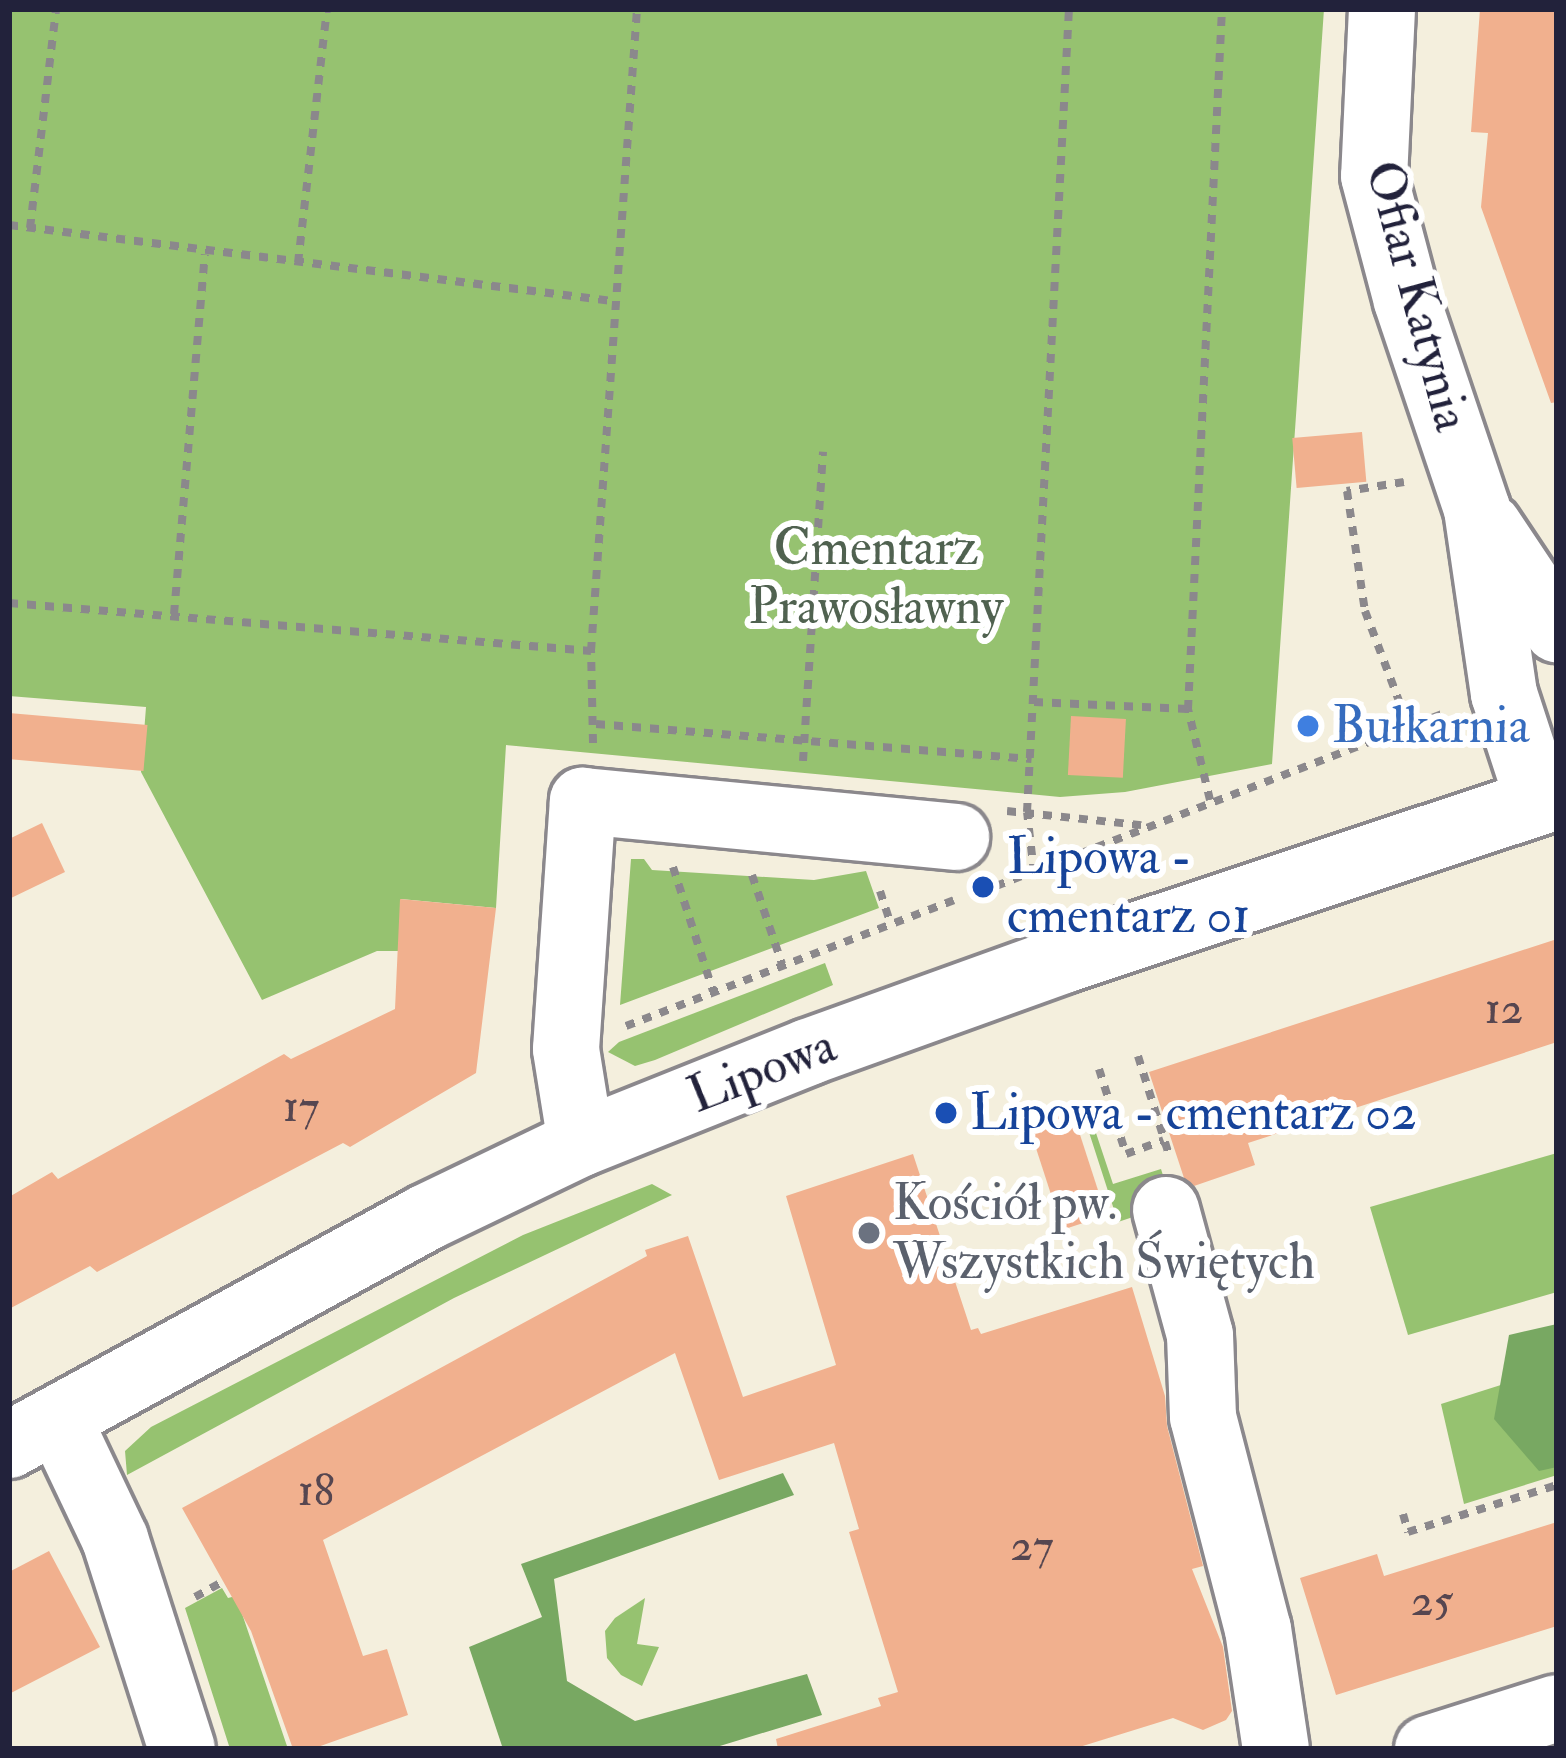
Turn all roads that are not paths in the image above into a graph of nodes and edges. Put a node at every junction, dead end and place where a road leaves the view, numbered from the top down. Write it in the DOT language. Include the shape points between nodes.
graph roads {
  1 [pos="1382,9"];
  2 [pos="1477,508"];
  3 [pos="1557,629"];
  4 [pos="1548,799"];
  5 [pos="974,872"];
  6 [pos="581,1143"];
  7 [pos="1168,1185"];
  8 [pos="33,1431"];
  9 [pos="1557,1708"];
  10 [pos="182,1749"];
  11 [pos="1276,1749"];
  12 [pos="1428,1749"];
  1 -- 2 [label="street, Ofiar Katynia" via="1374,176"];
  2 -- 3 [label="street, Ofiar Katynia"];
  2 -- 4 [label="street, Ofiar Katynia" via="1504,694"];
  4 -- 6 [label="street, Lipowa" via="1044,967"];
  5 -- 6 [label="street" via="583,801 566,1049"];
  6 -- 8 [label="street, Lipowa" via="425,1218"];
  7 -- 11 [label="street" via="1200,1335 1203,1417 1258,1628"];
  8 -- 10 [label="street" via="115,1539"];
  9 -- 12 [label="street"];
}
